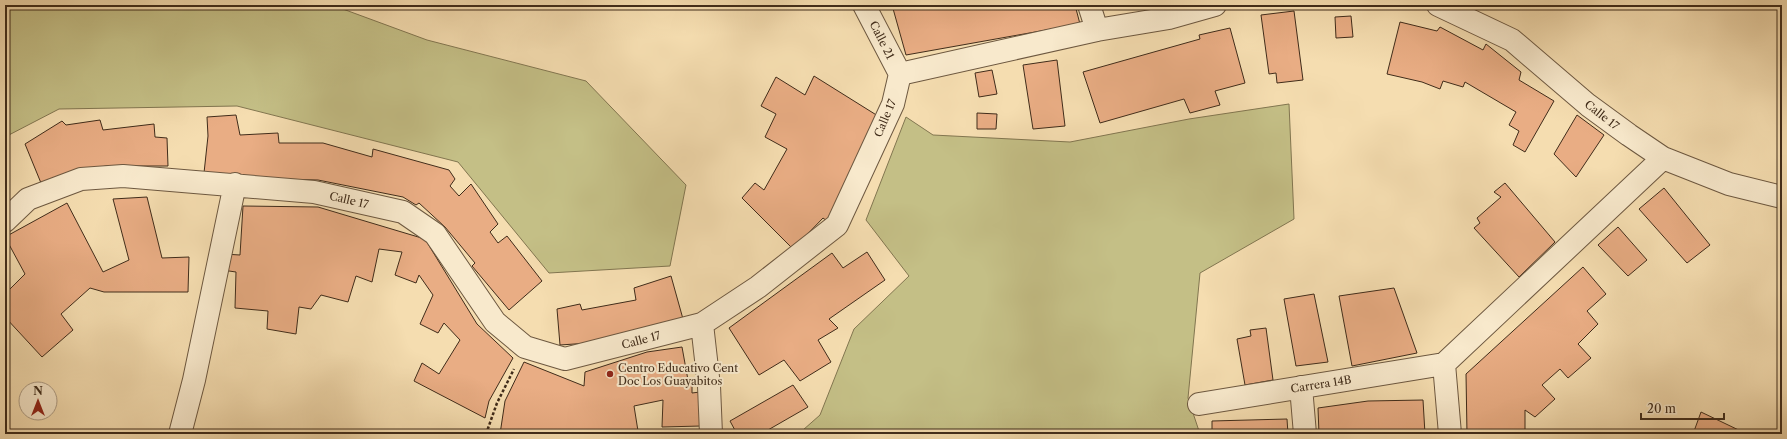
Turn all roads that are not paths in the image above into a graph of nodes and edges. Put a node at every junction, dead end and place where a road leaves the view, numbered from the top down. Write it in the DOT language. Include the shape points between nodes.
graph roads {
  1 [pos="864,5"];
  2 [pos="1089,5"];
  3 [pos="1215,5"];
  4 [pos="1438,5"];
  5 [pos="1167,12"];
  6 [pos="1097,30"];
  7 [pos="900,74"];
  8 [pos="1663,158"];
  9 [pos="235,184"];
  10 [pos="1782,197"];
  11 [pos="5,221"];
  12 [pos="702,324"];
  13 [pos="1444,364"];
  14 [pos="1302,387"];
  15 [pos="1199,404"];
  16 [pos="180,434"];
  17 [pos="712,434"];
  18 [pos="1305,434"];
  19 [pos="1450,434"];
  1 -- 7 [label="street, Calle 21"];
  2 -- 6 [label="street"];
  3 -- 5 [label="street"];
  4 -- 8 [label="street, Calle 17" via="1512,40 1588,105"];
  5 -- 6 [label="street"];
  6 -- 7 [label="street"];
  7 -- 12 [label="street, Calle 17" via="893,104 837,225 758,287"];
  8 -- 10 [label="street, Calle 17" via="1729,184"];
  8 -- 13 [label="street"];
  9 -- 11 [label="street, Calle 17" via="124,176 81,179 28,198"];
  9 -- 12 [label="street, Calle 17" via="314,192 403,212 435,234 495,322 525,347 565,359"];
  9 -- 16 [label="street" via="194,380"];
  12 -- 17 [label="street" via="710,386"];
  13 -- 14 [label="street, Carrera 14B"];
  13 -- 19 [label="street"];
  14 -- 15 [label="street, Carrera 14B"];
  14 -- 18 [label="street"];
}
